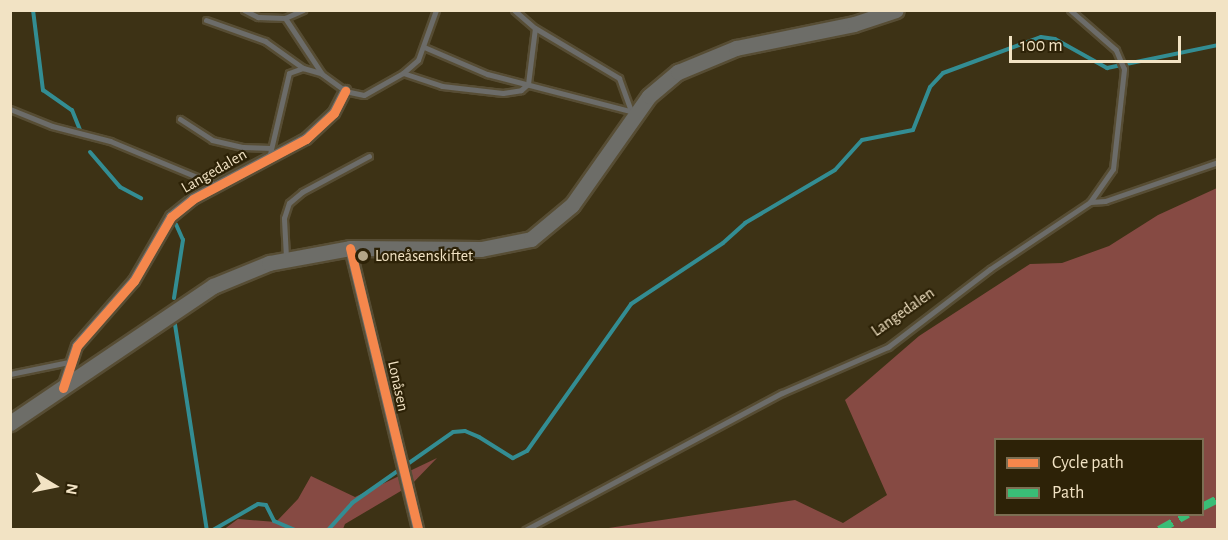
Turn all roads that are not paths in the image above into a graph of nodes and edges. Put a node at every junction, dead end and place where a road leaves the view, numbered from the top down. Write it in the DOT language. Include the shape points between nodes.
graph roads {
  1 [pos="244,10"];
  2 [pos="303,10"];
  3 [pos="436,10"];
  4 [pos="514,10"];
  5 [pos="896,10"];
  6 [pos="1070,10"];
  7 [pos="285,18"];
  8 [pos="206,20"];
  9 [pos="535,28"];
  10 [pos="424,47"];
  11 [pos="303,68"];
  12 [pos="403,73"];
  13 [pos="322,74"];
  14 [pos="528,84"];
  15 [pos="345,91"];
  16 [pos="10,109"];
  17 [pos="632,113"];
  18 [pos="180,119"];
  19 [pos="270,153"];
  20 [pos="369,156"];
  21 [pos="1218,162"];
  22 [pos="217,185"];
  23 [pos="1090,202"];
  24 [pos="350,248"];
  25 [pos="286,258"];
  26 [pos="69,362"];
  27 [pos="10,374"];
  28 [pos="63,388"];
  29 [pos="10,423"];
  30 [pos="418,530"];
  31 [pos="525,530"];
  1 -- 7 [label="lane" via="258,17"];
  2 -- 7 [label="lane"];
  3 -- 10 [label="lane"];
  4 -- 9 [label="lane"];
  5 -- 17 [label="main road" via="869,21 712,55 662,83"];
  6 -- 23 [label="lane, Langedalen" via="1105,38 1124,69 1113,169"];
  7 -- 13 [label="lane"];
  8 -- 11 [label="lane" via="265,41"];
  9 -- 14 [label="lane"];
  9 -- 17 [label="lane" via="619,78"];
  10 -- 12 [label="lane" via="418,60"];
  10 -- 14 [label="lane" via="472,69"];
  11 -- 13 [label="lane"];
  11 -- 19 [label="lane" via="289,73 285,81"];
  12 -- 14 [label="lane" via="431,84 503,93 521,90"];
  12 -- 15 [label="lane" via="364,95"];
  13 -- 15 [label="lane"];
  14 -- 17 [label="lane"];
  15 -- 19 [label="street, Langedalen" via="320,129"];
  16 -- 22 [label="lane" via="52,126 110,141"];
  17 -- 24 [label="main road" via="572,205 531,239 481,249"];
  18 -- 19 [label="lane" via="212,140"];
  19 -- 22 [label="street, Langedalen"];
  20 -- 25 [label="lane" via="302,192 290,203 284,218"];
  21 -- 23 [label="lane" via="1156,180 1105,201"];
  22 -- 26 [label="street, Langedalen" via="171,217 147,263 85,333"];
  23 -- 31 [label="lane, Langedalen" via="990,269 888,347 782,393"];
  24 -- 25 [label="main road"];
  24 -- 30 [label="street, Lonåsen"];
  25 -- 28 [label="main road" via="213,286"];
  26 -- 27 [label="lane"];
  26 -- 28 [label="street, Langedalen"];
  28 -- 29 [label="main road"];
}
